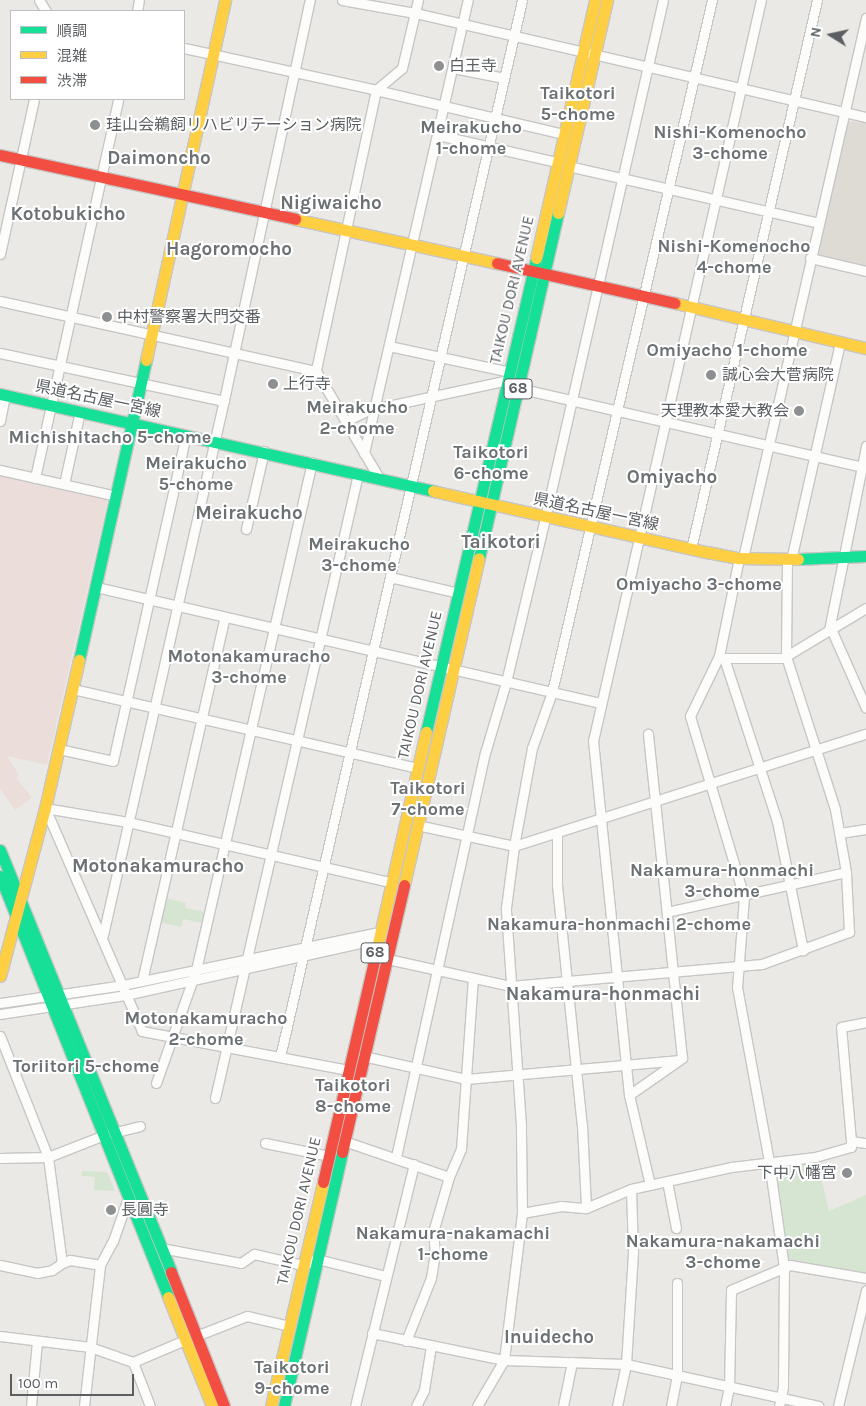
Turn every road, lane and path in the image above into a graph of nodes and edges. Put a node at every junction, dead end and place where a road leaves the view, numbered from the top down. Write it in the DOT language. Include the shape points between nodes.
graph roads {
  1 [pos="225,0"];
  2 [pos="310,0"];
  3 [pos="342,0"];
  4 [pos="418,0"];
  5 [pos="468,0"];
  6 [pos="522,0"];
  7 [pos="595,0"];
  8 [pos="607,0"];
  9 [pos="664,0"];
  10 [pos="712,0"];
  11 [pos="761,0"];
  12 [pos="817,0"];
  13 [pos="356,1"];
  14 [pos="415,13"];
  15 [pos="866,18"];
  16 [pos="462,25"];
  17 [pos="514,37"];
  18 [pos="185,48"];
  19 [pos="213,54"];
  20 [pos="589,55"];
  21 [pos="453,68"];
  22 [pos="648,69"];
  23 [pos="294,72"];
  24 [pos="504,78"];
  25 [pos="693,79"];
  26 [pos="376,90"];
  27 [pos="740,90"];
  28 [pos="34,100"];
  29 [pos="118,100"];
  30 [pos="792,102"];
  31 [pos="444,107"];
  32 [pos="844,114"];
  33 [pos="866,117"];
  34 [pos="494,118"];
  35 [pos="564,134"];
  36 [pos="438,135"];
  37 [pos="488,146"];
  38 [pos="0,155"];
  39 [pos="20,159"];
  40 [pos="563,164"];
  41 [pos="101,177"];
  42 [pos="622,179"];
  43 [pos="668,189"];
  44 [pos="182,194"];
  45 [pos="716,200"];
  46 [pos="264,212"];
  47 [pos="767,212"];
  48 [pos="818,224"];
  49 [pos="345,230"];
  50 [pos="413,244"];
  51 [pos="0,254"];
  52 [pos="462,255"];
  53 [pos="810,258"];
  54 [pos="866,271"];
  55 [pos="539,272"];
  56 [pos="598,285"];
  57 [pos="644,296"];
  58 [pos="0,301"];
  59 [pos="690,307"];
  60 [pos="70,316"];
  61 [pos="745,320"];
  62 [pos="795,332"];
  63 [pos="153,334"];
  64 [pos="840,342"];
  65 [pos="389,346"];
  66 [pos="866,348"];
  67 [pos="234,352"];
  68 [pos="0,353"];
  69 [pos="439,357"];
  70 [pos="60,366"];
  71 [pos="316,371"];
  72 [pos="509,376"];
  73 [pos="142,384"];
  74 [pos="518,388"];
  75 [pos="3,394"];
  76 [pos="430,396"];
  77 [pos="572,400"];
  78 [pos="224,401"];
  79 [pos="52,405"];
  80 [pos="375,408"];
  81 [pos="80,411"];
  82 [pos="618,411"];
  83 [pos="0,421"];
  84 [pos="346,421"];
  85 [pos="663,421"];
  86 [pos="133,422"];
  87 [pos="718,434"];
  88 [pos="186,435"];
  89 [pos="215,441"];
  90 [pos="767,445"];
  91 [pos="866,446"];
  92 [pos="264,451"];
  93 [pos="364,453"];
  94 [pos="814,456"];
  95 [pos="312,462"];
  96 [pos="862,467"];
  97 [pos="0,470"];
  98 [pos="358,474"];
  99 [pos="35,478"];
  100 [pos="379,478"];
  101 [pos="64,484"];
  102 [pos="410,485"];
  103 [pos="116,496"];
  104 [pos="486,503"];
  105 [pos="545,518"];
  106 [pos="591,528"];
  107 [pos="246,529"];
  108 [pos="638,538"];
  109 [pos="691,549"];
  110 [pos="866,556"];
  111 [pos="741,558"];
  112 [pos="842,558"];
  113 [pos="789,560"];
  114 [pos="390,577"];
  115 [pos="96,587"];
  116 [pos="458,593"];
  117 [pos="149,599"];
  118 [pos="178,606"];
  119 [pos="866,608"];
  120 [pos="225,617"];
  121 [pos="274,628"];
  122 [pos="830,630"];
  123 [pos="320,639"];
  124 [pos="372,651"];
  125 [pos="786,656"];
  126 [pos="721,657"];
  127 [pos="447,669"];
  128 [pos="506,682"];
  129 [pos="73,689"];
  130 [pos="552,692"];
  131 [pos="127,701"];
  132 [pos="600,703"];
  133 [pos="154,708"];
  134 [pos="866,708"];
  135 [pos="202,718"];
  136 [pos="251,730"];
  137 [pos="648,734"];
  138 [pos="866,734"];
  139 [pos="297,740"];
  140 [pos="59,749"];
  141 [pos="815,751"];
  142 [pos="349,752"];
  143 [pos="418,768"];
  144 [pos="760,768"];
  145 [pos="711,786"];
  146 [pos="655,802"];
  147 [pos="46,808"];
  148 [pos="601,820"];
  149 [pos="128,822"];
  150 [pos="417,825"];
  151 [pos="866,829"];
  152 [pos="176,833"];
  153 [pos="840,833"];
  154 [pos="557,834"];
  155 [pos="467,836"];
  156 [pos="225,844"];
  157 [pos="514,846"];
  158 [pos="0,850"];
  159 [pos="271,855"];
  160 [pos="323,867"];
  161 [pos="846,872"];
  162 [pos="1,882"];
  163 [pos="391,882"];
  164 [pos="790,886"];
  165 [pos="20,894"];
  166 [pos="744,897"];
  167 [pos="667,912"];
  168 [pos="17,914"];
  169 [pos="103,935"];
  170 [pos="379,936"];
  171 [pos="305,946"];
  172 [pos="803,950"];
  173 [pos="374,956"];
  174 [pos="303,957"];
  175 [pos="386,959"];
  176 [pos="739,965"];
  177 [pos="246,966"];
  178 [pos="196,970"];
  179 [pos="437,970"];
  180 [pos="673,971"];
  181 [pos="0,976"];
  182 [pos="616,977"];
  183 [pos="473,978"];
  184 [pos="192,980"];
  185 [pos="142,981"];
  186 [pos="567,981"];
  187 [pos="123,985"];
  188 [pos="510,986"];
  189 [pos="126,995"];
  190 [pos="56,1000"];
  191 [pos="0,1003"];
  192 [pos="0,1014"];
  193 [pos="866,1022"];
  194 [pos="0,1036"];
  195 [pos="174,1038"];
  196 [pos="227,1047"];
  197 [pos="363,1056"];
  198 [pos="280,1057"];
  199 [pos="680,1059"];
  200 [pos="626,1064"];
  201 [pos="415,1068"];
  202 [pos="575,1069"];
  203 [pos="348,1070"];
  204 [pos="517,1074"];
  205 [pos="466,1078"];
  206 [pos="156,1083"];
  207 [pos="629,1095"];
  208 [pos="215,1098"];
  209 [pos="140,1126"];
  210 [pos="116,1132"];
  211 [pos="104,1135"];
  212 [pos="344,1141"];
  213 [pos="851,1141"];
  214 [pos="265,1143"];
  215 [pos="866,1143"];
  216 [pos="48,1156"];
  217 [pos="329,1156"];
  218 [pos="396,1156"];
  219 [pos="0,1158"];
  220 [pos="769,1162"];
  221 [pos="414,1164"];
  222 [pos="449,1177"];
  223 [pos="667,1181"];
  224 [pos="650,1185"];
  225 [pos="631,1189"];
  226 [pos="128,1198"];
  227 [pos="586,1208"];
  228 [pos="522,1213"];
  229 [pos="676,1228"];
  230 [pos="161,1248"];
  231 [pos="317,1259"];
  232 [pos="62,1263"];
  233 [pos="0,1265"];
  234 [pos="100,1265"];
  235 [pos="303,1265"];
  236 [pos="784,1267"];
  237 [pos="385,1276"];
  238 [pos="866,1278"];
  239 [pos="677,1283"];
  240 [pos="866,1290"];
  241 [pos="289,1326"];
  242 [pos="372,1333"];
  243 [pos="0,1336"];
  244 [pos="190,1338"];
  245 [pos="37,1340"];
  246 [pos="406,1341"];
  247 [pos="432,1346"];
  248 [pos="90,1347"];
  249 [pos="504,1360"];
  250 [pos="133,1362"];
  251 [pos="572,1362"];
  252 [pos="626,1364"];
  253 [pos="677,1375"];
  254 [pos="729,1386"];
  255 [pos="780,1402"];
  256 [pos="30,1406"];
  257 [pos="84,1406"];
  258 [pos="150,1406"];
  259 [pos="211,1406"];
  260 [pos="224,1406"];
  261 [pos="272,1406"];
  262 [pos="285,1406"];
  263 [pos="355,1406"];
  264 [pos="416,1406"];
  265 [pos="477,1406"];
  266 [pos="562,1406"];
  267 [pos="617,1406"];
  268 [pos="671,1406"];
  269 [pos="725,1406"];
  270 [pos="818,1406"];
  271 [pos="838,1406"];
  1 -- 19 [label="main road"];
  2 -- 23 [label="street"];
  3 -- 13 [label="street"];
  4 -- 14 [label="street"];
  5 -- 16 [label="street"];
  6 -- 17 [label="street"];
  7 -- 20 [label="main road, TAIKOU DORI AVENUE / 68"];
  8 -- 20 [label="main road, TAIKOU DORI AVENUE / 68"];
  9 -- 22 [label="street"];
  10 -- 25 [label="street"];
  11 -- 27 [label="street"];
  12 -- 30 [label="street"];
  13 -- 14 [label="street"];
  14 -- 16 [label="street"];
  14 -- 26 [label="street" via="402,68"];
  15 -- 32 [label="street"];
  16 -- 17 [label="street"];
  16 -- 21 [label="street"];
  17 -- 20 [label="street"];
  17 -- 24 [label="street"];
  18 -- 19 [label="street"];
  19 -- 23 [label="street"];
  19 -- 44 [label="main road"];
  20 -- 22 [label="street"];
  20 -- 35 [label="main road, TAIKOU DORI AVENUE / 68"];
  20 -- 40 [label="main road, TAIKOU DORI AVENUE / 68"];
  21 -- 24 [label="street"];
  21 -- 31 [label="street"];
  22 -- 25 [label="street"];
  22 -- 42 [label="street"];
  23 -- 26 [label="street"];
  23 -- 46 [label="street"];
  24 -- 34 [label="street"];
  25 -- 27 [label="street"];
  25 -- 43 [label="street"];
  26 -- 31 [label="street"];
  26 -- 49 [label="street"];
  27 -- 30 [label="street"];
  27 -- 45 [label="street"];
  28 -- 39 [label="street"];
  29 -- 41 [label="street"];
  30 -- 32 [label="street"];
  30 -- 47 [label="street"];
  31 -- 34 [label="street"];
  31 -- 36 [label="street"];
  32 -- 33 [label="street"];
  32 -- 48 [label="street"];
  34 -- 35 [label="street"];
  34 -- 37 [label="street"];
  35 -- 40 [label="main road, TAIKOU DORI AVENUE / 68"];
  36 -- 37 [label="street"];
  36 -- 50 [label="street"];
  37 -- 40 [label="street"];
  37 -- 52 [label="street"];
  38 -- 39 [label="main road"];
  39 -- 41 [label="main road"];
  39 -- 51 [label="street"];
  40 -- 42 [label="street"];
  40 -- 55 [label="main road, TAIKOU DORI AVENUE / 68"];
  41 -- 44 [label="main road"];
  41 -- 60 [label="street"];
  42 -- 43 [label="street"];
  42 -- 56 [label="street"];
  43 -- 45 [label="street"];
  43 -- 57 [label="street"];
  44 -- 46 [label="main road"];
  44 -- 63 [label="main road"];
  45 -- 47 [label="street"];
  45 -- 59 [label="street"];
  46 -- 49 [label="main road"];
  46 -- 67 [label="street"];
  47 -- 48 [label="street"];
  47 -- 61 [label="street"];
  48 -- 53 [label="street"];
  49 -- 50 [label="main road"];
  49 -- 71 [label="street"];
  50 -- 52 [label="main road"];
  50 -- 65 [label="street"];
  52 -- 55 [label="main road"];
  52 -- 69 [label="street"];
  53 -- 54 [label="street"];
  53 -- 62 [label="street"];
  55 -- 56 [label="main road"];
  55 -- 72 [label="main road, TAIKOU DORI AVENUE / 68"];
  55 -- 74 [label="main road, TAIKOU DORI AVENUE / 68"];
  56 -- 57 [label="main road"];
  56 -- 77 [label="street"];
  57 -- 59 [label="main road"];
  57 -- 82 [label="street"];
  58 -- 60 [label="street"];
  59 -- 61 [label="main road"];
  59 -- 85 [label="street"];
  60 -- 63 [label="street"];
  60 -- 70 [label="street"];
  61 -- 62 [label="main road"];
  61 -- 87 [label="street"];
  62 -- 64 [label="main road"];
  62 -- 90 [label="street"];
  63 -- 67 [label="street"];
  63 -- 73 [label="main road"];
  64 -- 66 [label="main road"];
  64 -- 94 [label="street"];
  65 -- 69 [label="street"];
  65 -- 80 [label="street"];
  67 -- 71 [label="street"];
  67 -- 78 [label="street"];
  68 -- 70 [label="street"];
  69 -- 72 [label="street"];
  69 -- 76 [label="street"];
  70 -- 73 [label="street"];
  70 -- 79 [label="street"];
  71 -- 84 [label="street"];
  72 -- 76 [label="street"];
  72 -- 104 [label="main road, TAIKOU DORI AVENUE / 68"];
  73 -- 78 [label="street"];
  73 -- 86 [label="main road"];
  74 -- 77 [label="street"];
  74 -- 104 [label="main road, TAIKOU DORI AVENUE / 68"];
  75 -- 79 [label="main road, 県道名古屋一宮線"];
  75 -- 83 [label="street"];
  76 -- 80 [label="street"];
  76 -- 102 [label="street"];
  77 -- 82 [label="street"];
  77 -- 105 [label="street"];
  78 -- 89 [label="street"];
  79 -- 81 [label="main road, 県道名古屋一宮線"];
  79 -- 99 [label="street"];
  80 -- 84 [label="street"];
  80 -- 93 [label="street"];
  81 -- 86 [label="main road, 県道名古屋一宮線"];
  81 -- 101 [label="street"];
  82 -- 85 [label="street"];
  82 -- 106 [label="street"];
  84 -- 93 [label="street"];
  85 -- 87 [label="street"];
  85 -- 108 [label="street"];
  86 -- 88 [label="main road, 県道名古屋一宮線"];
  86 -- 103 [label="main road"];
  87 -- 90 [label="street"];
  87 -- 109 [label="street"];
  88 -- 89 [label="main road, 県道名古屋一宮線"];
  88 -- 117 [label="street"];
  89 -- 92 [label="main road, 県道名古屋一宮線"];
  89 -- 118 [label="street"];
  90 -- 94 [label="street"];
  90 -- 111 [label="street"];
  91 -- 96 [label="street"];
  92 -- 95 [label="main road, 県道名古屋一宮線"];
  92 -- 107 [label="street"];
  93 -- 100 [label="street"];
  94 -- 96 [label="street"];
  94 -- 113 [label="street"];
  95 -- 98 [label="main road, 県道名古屋一宮線"];
  95 -- 121 [label="street"];
  96 -- 112 [label="street"];
  97 -- 99 [label="street"];
  98 -- 100 [label="main road, 県道名古屋一宮線"];
  98 -- 123 [label="street"];
  99 -- 101 [label="street"];
  100 -- 102 [label="main road, 県道名古屋一宮線"];
  101 -- 103 [label="street"];
  102 -- 104 [label="main road, 県道名古屋一宮線"];
  102 -- 114 [label="street"];
  103 -- 115 [label="main road"];
  104 -- 105 [label="main road, 県道名古屋一宮線"];
  104 -- 116 [label="main road, TAIKOU DORI AVENUE / 68"];
  104 -- 127 [label="main road, TAIKOU DORI AVENUE / 68"];
  105 -- 106 [label="main road, 県道名古屋一宮線"];
  105 -- 128 [label="street"];
  106 -- 108 [label="main road, 県道名古屋一宮線"];
  106 -- 130 [label="street"];
  108 -- 109 [label="main road, 県道名古屋一宮線"];
  108 -- 132 [label="street"];
  109 -- 111 [label="main road, 県道名古屋一宮線"];
  110 -- 112 [label="main road, 県道名古屋一宮線"];
  111 -- 113 [label="main road, 県道名古屋一宮線"];
  111 -- 126 [label="street"];
  112 -- 113 [label="main road, 県道名古屋一宮線"];
  112 -- 122 [label="street"];
  113 -- 125 [label="street"];
  114 -- 116 [label="street"];
  114 -- 124 [label="street"];
  115 -- 117 [label="street"];
  115 -- 129 [label="main road"];
  116 -- 127 [label="main road, TAIKOU DORI AVENUE / 68"];
  117 -- 118 [label="street"];
  117 -- 131 [label="street"];
  118 -- 120 [label="street"];
  118 -- 133 [label="street"];
  119 -- 122 [label="street"];
  120 -- 121 [label="street"];
  120 -- 135 [label="street"];
  121 -- 123 [label="street"];
  121 -- 136 [label="street"];
  122 -- 125 [label="street"];
  122 -- 134 [label="street"];
  123 -- 124 [label="street"];
  123 -- 139 [label="street"];
  124 -- 127 [label="street"];
  124 -- 142 [label="street"];
  125 -- 126 [label="street"];
  125 -- 141 [label="street"];
  126 -- 144 [label="street"];
  126 -- 145 [label="street" via="690,716"];
  127 -- 128 [label="street"];
  127 -- 143 [label="main road, TAIKOU DORI AVENUE / 68"];
  127 -- 150 [label="main road, TAIKOU DORI AVENUE / 68"];
  128 -- 130 [label="street"];
  128 -- 155 [label="street" via="485,753"];
  129 -- 131 [label="street"];
  129 -- 140 [label="main road"];
  130 -- 132 [label="street"];
  130 -- 157 [label="street" via="532,748"];
  131 -- 133 [label="street"];
  131 -- 140 [label="street" via="113,761"];
  132 -- 148 [label="street" via="593,741"];
  133 -- 135 [label="street"];
  133 -- 149 [label="street"];
  135 -- 136 [label="street"];
  135 -- 152 [label="street"];
  136 -- 139 [label="street"];
  136 -- 156 [label="street"];
  137 -- 146 [label="street"];
  138 -- 141 [label="street"];
  139 -- 142 [label="street"];
  139 -- 159 [label="street"];
  140 -- 147 [label="main road"];
  141 -- 144 [label="street"];
  141 -- 153 [label="street" via="834,804"];
  142 -- 143 [label="street"];
  142 -- 160 [label="street"];
  143 -- 163 [label="main road, TAIKOU DORI AVENUE / 68"];
  144 -- 145 [label="street"];
  144 -- 164 [label="street" via="777,821"];
  145 -- 146 [label="street"];
  145 -- 166 [label="street"];
  146 -- 148 [label="street"];
  146 -- 167 [label="street"];
  147 -- 149 [label="street"];
  147 -- 165 [label="main road"];
  147 -- 169 [label="street"];
  148 -- 154 [label="street"];
  148 -- 182 [label="street"];
  149 -- 152 [label="street"];
  149 -- 169 [label="street"];
  150 -- 155 [label="street"];
  150 -- 175 [label="main road, TAIKOU DORI AVENUE / 68"];
  151 -- 153 [label="street"];
  152 -- 156 [label="street"];
  152 -- 185 [label="street"];
  153 -- 161 [label="street"];
  154 -- 157 [label="street"];
  154 -- 186 [label="street" via="557,885"];
  155 -- 157 [label="street"];
  155 -- 179 [label="street"];
  156 -- 159 [label="street"];
  156 -- 178 [label="street"];
  157 -- 188 [label="street" via="506,898"];
  158 -- 165 [label="main road"];
  159 -- 160 [label="street"];
  159 -- 177 [label="street"];
  160 -- 163 [label="street"];
  160 -- 171 [label="street"];
  161 -- 164 [label="street"];
  161 -- 172 [label="street" via="849,932 835,934"];
  162 -- 168 [label="main road"];
  163 -- 170 [label="main road, TAIKOU DORI AVENUE / 68"];
  164 -- 166 [label="street"];
  164 -- 172 [label="street"];
  165 -- 168 [label="main road"];
  165 -- 190 [label="main road"];
  166 -- 167 [label="street"];
  166 -- 176 [label="street"];
  167 -- 180 [label="street"];
  168 -- 181 [label="main road"];
  168 -- 190 [label="main road"];
  169 -- 187 [label="street"];
  170 -- 171 [label="street"];
  170 -- 173 [label="main road, TAIKOU DORI AVENUE / 68"];
  170 -- 174 [label="street"];
  171 -- 174 [label="street"];
  171 -- 177 [label="street"];
  172 -- 176 [label="street" via="762,964"];
  173 -- 175 [label="street"];
  173 -- 203 [label="main road, TAIKOU DORI AVENUE / 68"];
  174 -- 177 [label="street"];
  174 -- 198 [label="street"];
  175 -- 179 [label="street"];
  175 -- 197 [label="main road, TAIKOU DORI AVENUE / 68"];
  176 -- 180 [label="street"];
  176 -- 220 [label="street" via="737,988"];
  177 -- 178 [label="street"];
  177 -- 184 [label="street"];
  177 -- 196 [label="street"];
  178 -- 184 [label="street"];
  178 -- 185 [label="street"];
  179 -- 183 [label="street"];
  179 -- 201 [label="street"];
  180 -- 182 [label="street"];
  180 -- 199 [label="street"];
  182 -- 186 [label="street"];
  182 -- 200 [label="street"];
  183 -- 188 [label="street"];
  183 -- 205 [label="street"];
  184 -- 189 [label="street"];
  184 -- 195 [label="street"];
  185 -- 187 [label="street"];
  186 -- 188 [label="street"];
  186 -- 202 [label="street"];
  187 -- 189 [label="street"];
  187 -- 190 [label="street"];
  188 -- 204 [label="street"];
  189 -- 190 [label="street"];
  189 -- 195 [label="street" via="142,1031"];
  190 -- 191 [label="street"];
  190 -- 192 [label="street"];
  190 -- 210 [label="main road"];
  190 -- 211 [label="main road"];
  193 -- 213 [label="street" via="841,1027"];
  194 -- 216 [label="street"];
  195 -- 196 [label="street"];
  195 -- 206 [label="street"];
  196 -- 198 [label="street"];
  196 -- 208 [label="street"];
  197 -- 201 [label="street"];
  197 -- 212 [label="main road, TAIKOU DORI AVENUE / 68"];
  198 -- 203 [label="street"];
  199 -- 200 [label="street"];
  199 -- 207 [label="street"];
  200 -- 202 [label="street"];
  200 -- 207 [label="street"];
  201 -- 205 [label="street"];
  201 -- 218 [label="street"];
  202 -- 204 [label="street"];
  202 -- 227 [label="street" via="582,1125"];
  203 -- 217 [label="main road, TAIKOU DORI AVENUE / 68"];
  204 -- 205 [label="street"];
  204 -- 228 [label="street"];
  205 -- 222 [label="street" via="461,1150"];
  207 -- 224 [label="street"];
  209 -- 210 [label="street"];
  210 -- 211 [label="street"];
  210 -- 230 [label="main road"];
  211 -- 216 [label="street"];
  211 -- 226 [label="main road"];
  212 -- 218 [label="street"];
  212 -- 231 [label="main road, TAIKOU DORI AVENUE / 68"];
  213 -- 215 [label="street"];
  213 -- 220 [label="street" via="851,1147 815,1157"];
  214 -- 217 [label="street"];
  216 -- 219 [label="street"];
  216 -- 232 [label="street"];
  217 -- 235 [label="main road, TAIKOU DORI AVENUE / 68"];
  218 -- 221 [label="street"];
  220 -- 223 [label="street"];
  220 -- 236 [label="street"];
  221 -- 222 [label="street"];
  221 -- 237 [label="street"];
  222 -- 246 [label="street" via="434,1232 431,1278"];
  223 -- 224 [label="street"];
  223 -- 229 [label="street"];
  224 -- 225 [label="street"];
  225 -- 227 [label="street"];
  225 -- 252 [label="street" via="634,1252"];
  226 -- 234 [label="street" via="113,1242"];
  226 -- 244 [label="main road"];
  227 -- 228 [label="street" via="561,1206"];
  228 -- 249 [label="street"];
  230 -- 235 [label="street" via="241,1263 254,1254"];
  230 -- 244 [label="main road"];
  231 -- 235 [label="street"];
  231 -- 237 [label="street"];
  231 -- 262 [label="main road, TAIKOU DORI AVENUE / 68"];
  232 -- 233 [label="street" via="52,1270 37,1273"];
  232 -- 234 [label="street" via="70,1260"];
  234 -- 248 [label="street"];
  235 -- 241 [label="main road, TAIKOU DORI AVENUE / 68"];
  236 -- 238 [label="street" via="790,1265"];
  236 -- 254 [label="street" via="731,1290"];
  236 -- 255 [label="street"];
  237 -- 242 [label="street"];
  239 -- 253 [label="street"];
  240 -- 271 [label="street"];
  241 -- 244 [label="street" via="247,1316"];
  241 -- 261 [label="main road, TAIKOU DORI AVENUE / 68"];
  242 -- 246 [label="street"];
  242 -- 263 [label="street"];
  243 -- 245 [label="street"];
  244 -- 250 [label="street"];
  244 -- 259 [label="main road"];
  244 -- 260 [label="main road"];
  245 -- 248 [label="street"];
  245 -- 256 [label="street"];
  246 -- 247 [label="street"];
  247 -- 249 [label="street"];
  247 -- 264 [label="street" via="424,1390"];
  248 -- 250 [label="street"];
  248 -- 257 [label="street"];
  249 -- 251 [label="street"];
  249 -- 265 [label="street"];
  250 -- 258 [label="street"];
  251 -- 252 [label="street"];
  251 -- 266 [label="street"];
  252 -- 253 [label="street"];
  252 -- 267 [label="street"];
  253 -- 254 [label="street"];
  253 -- 268 [label="street"];
  254 -- 255 [label="street"];
  254 -- 269 [label="street"];
  255 -- 270 [label="street"];
}
